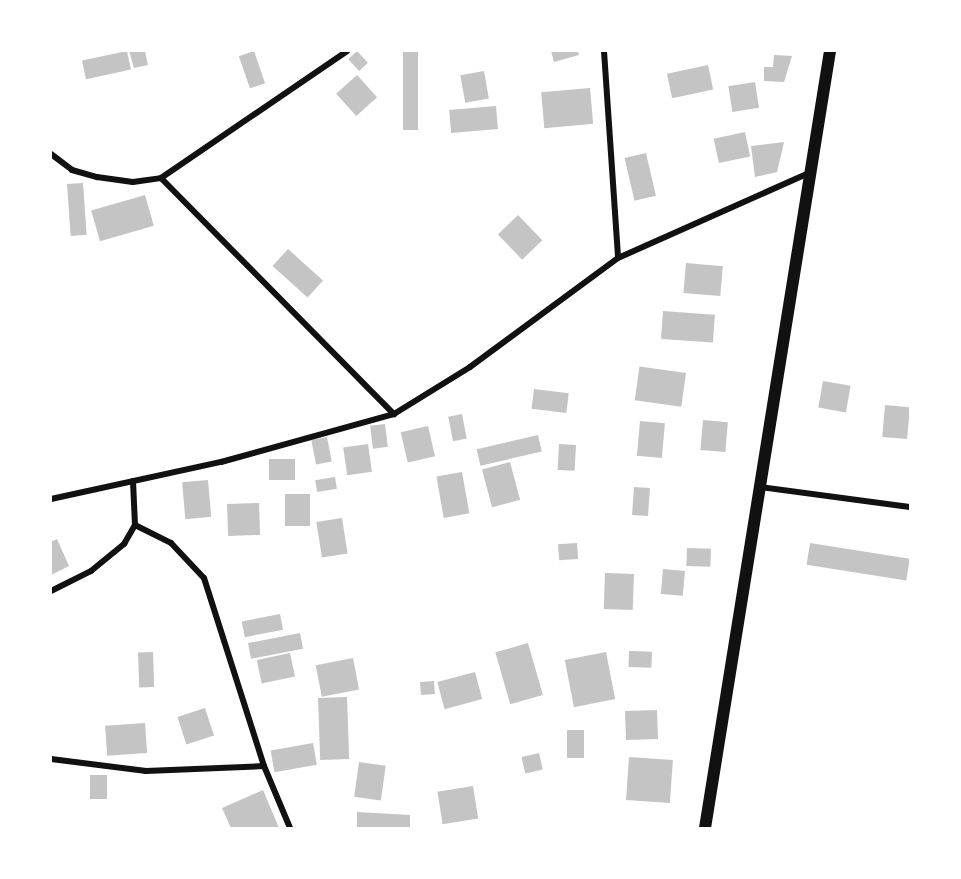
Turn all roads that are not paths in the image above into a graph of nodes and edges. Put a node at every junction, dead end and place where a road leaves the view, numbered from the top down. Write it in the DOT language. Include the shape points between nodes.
graph roads {
  1 [pos="346,51"];
  2 [pos="604,51"];
  3 [pos="830,51"];
  4 [pos="51,153"];
  5 [pos="811,172"];
  6 [pos="162,178"];
  7 [pos="618,258"];
  8 [pos="394,414"];
  9 [pos="133,481"];
  10 [pos="760,488"];
  11 [pos="51,499"];
  12 [pos="910,507"];
  13 [pos="135,525"];
  14 [pos="51,591"];
  15 [pos="51,759"];
  16 [pos="264,766"];
  17 [pos="290,828"];
  18 [pos="705,828"];
  1 -- 6 [label="street"];
  2 -- 7 [label="street"];
  3 -- 5 [label="main road"];
  4 -- 6 [label="street" via="72,170 97,177 133,182"];
  5 -- 7 [label="street"];
  5 -- 10 [label="main road"];
  6 -- 8 [label="street"];
  7 -- 8 [label="street" via="470,367"];
  8 -- 9 [label="street"];
  9 -- 11 [label="street"];
  9 -- 13 [label="street"];
  10 -- 12 [label="street"];
  10 -- 18 [label="main road"];
  13 -- 14 [label="street" via="124,544 91,571"];
  13 -- 16 [label="street" via="171,543 204,578"];
  15 -- 16 [label="street" via="146,771"];
  16 -- 17 [label="street"];
}
